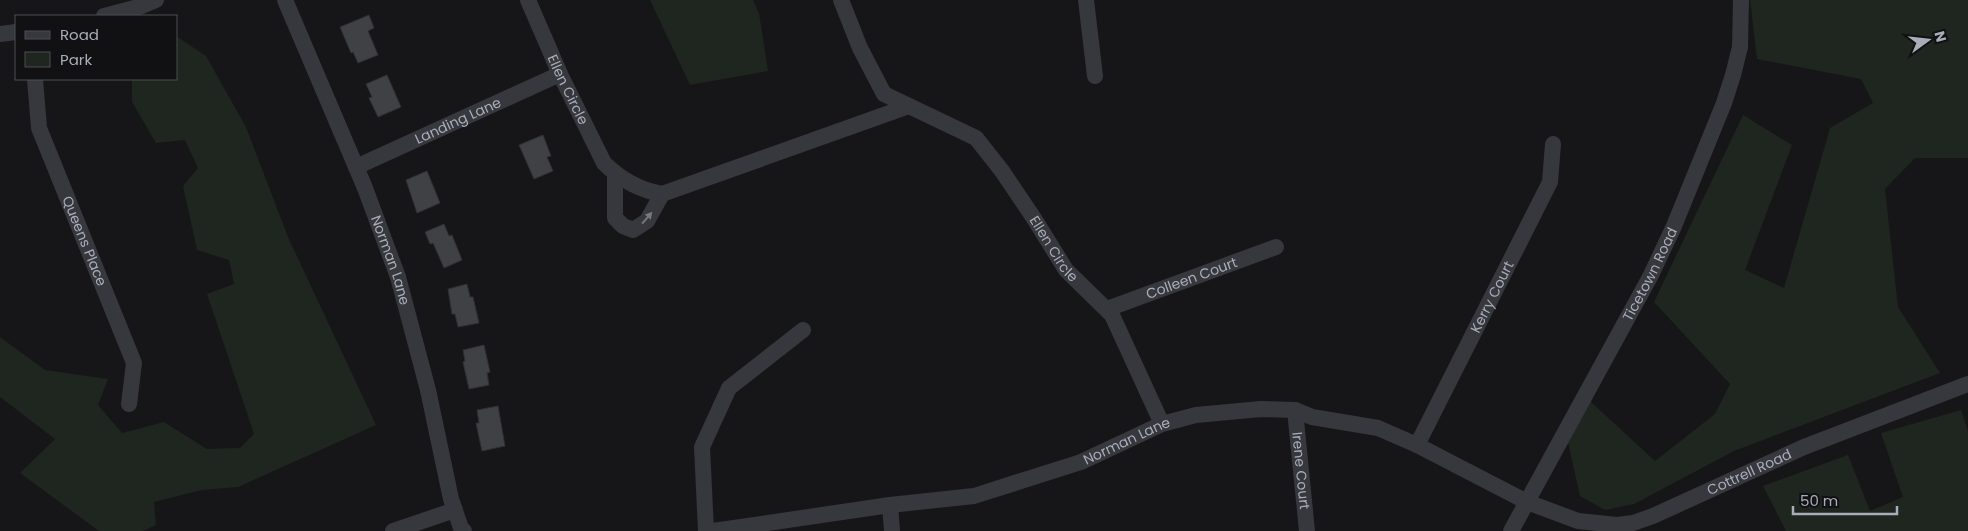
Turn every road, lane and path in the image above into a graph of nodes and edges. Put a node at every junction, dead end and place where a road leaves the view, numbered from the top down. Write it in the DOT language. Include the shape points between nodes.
graph roads {
  1 [pos="156,0"];
  2 [pos="285,0"];
  3 [pos="528,0"];
  4 [pos="841,0"];
  5 [pos="1086,0"];
  6 [pos="1741,0"];
  7 [pos="108,15"];
  8 [pos="15,32"];
  9 [pos="0,34"];
  10 [pos="560,74"];
  11 [pos="1095,76"];
  12 [pos="35,80"];
  13 [pos="910,106"];
  14 [pos="1553,144"];
  15 [pos="356,167"];
  16 [pos="615,174"];
  17 [pos="662,194"];
  18 [pos="1276,247"];
  19 [pos="1107,309"];
  20 [pos="804,330"];
  21 [pos="1968,384"];
  22 [pos="129,404"];
  23 [pos="1296,410"];
  24 [pos="1162,424"];
  25 [pos="1417,445"];
  26 [pos="1527,502"];
  27 [pos="890,506"];
  28 [pos="455,510"];
  29 [pos="393,531"];
  30 [pos="464,531"];
  31 [pos="706,531"];
  32 [pos="713,531"];
  33 [pos="892,531"];
  34 [pos="1307,531"];
  35 [pos="1511,531"];
  1 -- 7 [label="street"];
  2 -- 15 [label="street, Norman Lane"];
  3 -- 10 [label="street, Ellen Circle"];
  4 -- 13 [label="street, Ellen Circle" via="860,48 884,94"];
  5 -- 11 [label="street"];
  6 -- 26 [label="street, Ticetown Road" via="1740,47 1733,75 1674,226 1651,275"];
  8 -- 9 [label="street"];
  10 -- 15 [label="street, Landing Lane"];
  10 -- 16 [label="street, Ellen Circle" via="604,163"];
  12 -- 22 [label="street, Queens Place" via="39,128 134,364"];
  13 -- 17 [label="street"];
  13 -- 19 [label="street, Ellen Circle" via="976,138 1008,180 1066,270"];
  14 -- 25 [label="street, Kerry Court" via="1550,182"];
  15 -- 28 [label="street, Norman Lane" via="398,277"];
  16 -- 17 [label="street, Ellen Circle" via="646,192"];
  16 -- 17 [label="street, one-way" via="615,218 632,230 647,221"];
  18 -- 19 [label="street, Colleen Court"];
  19 -- 24 [label="street, Ellen Circle"];
  20 -- 31 [label="street" via="729,388 702,447"];
  21 -- 26 [label="street, Cottrell Road" via="1804,448 1633,523 1617,525 1578,521"];
  23 -- 24 [label="street, Norman Lane" via="1231,410"];
  23 -- 25 [label="street, Norman Lane" via="1312,417 1378,428"];
  23 -- 34 [label="street, Irene Court"];
  24 -- 27 [label="street, Norman Lane" via="1081,462 974,496"];
  25 -- 26 [label="street, Norman Lane"];
  26 -- 35 [label="street, Ticetown Road"];
  27 -- 32 [label="street, Norman Lane"];
  27 -- 33 [label="street"];
  28 -- 29 [label="street"];
  28 -- 30 [label="street, Norman Lane"];
}
